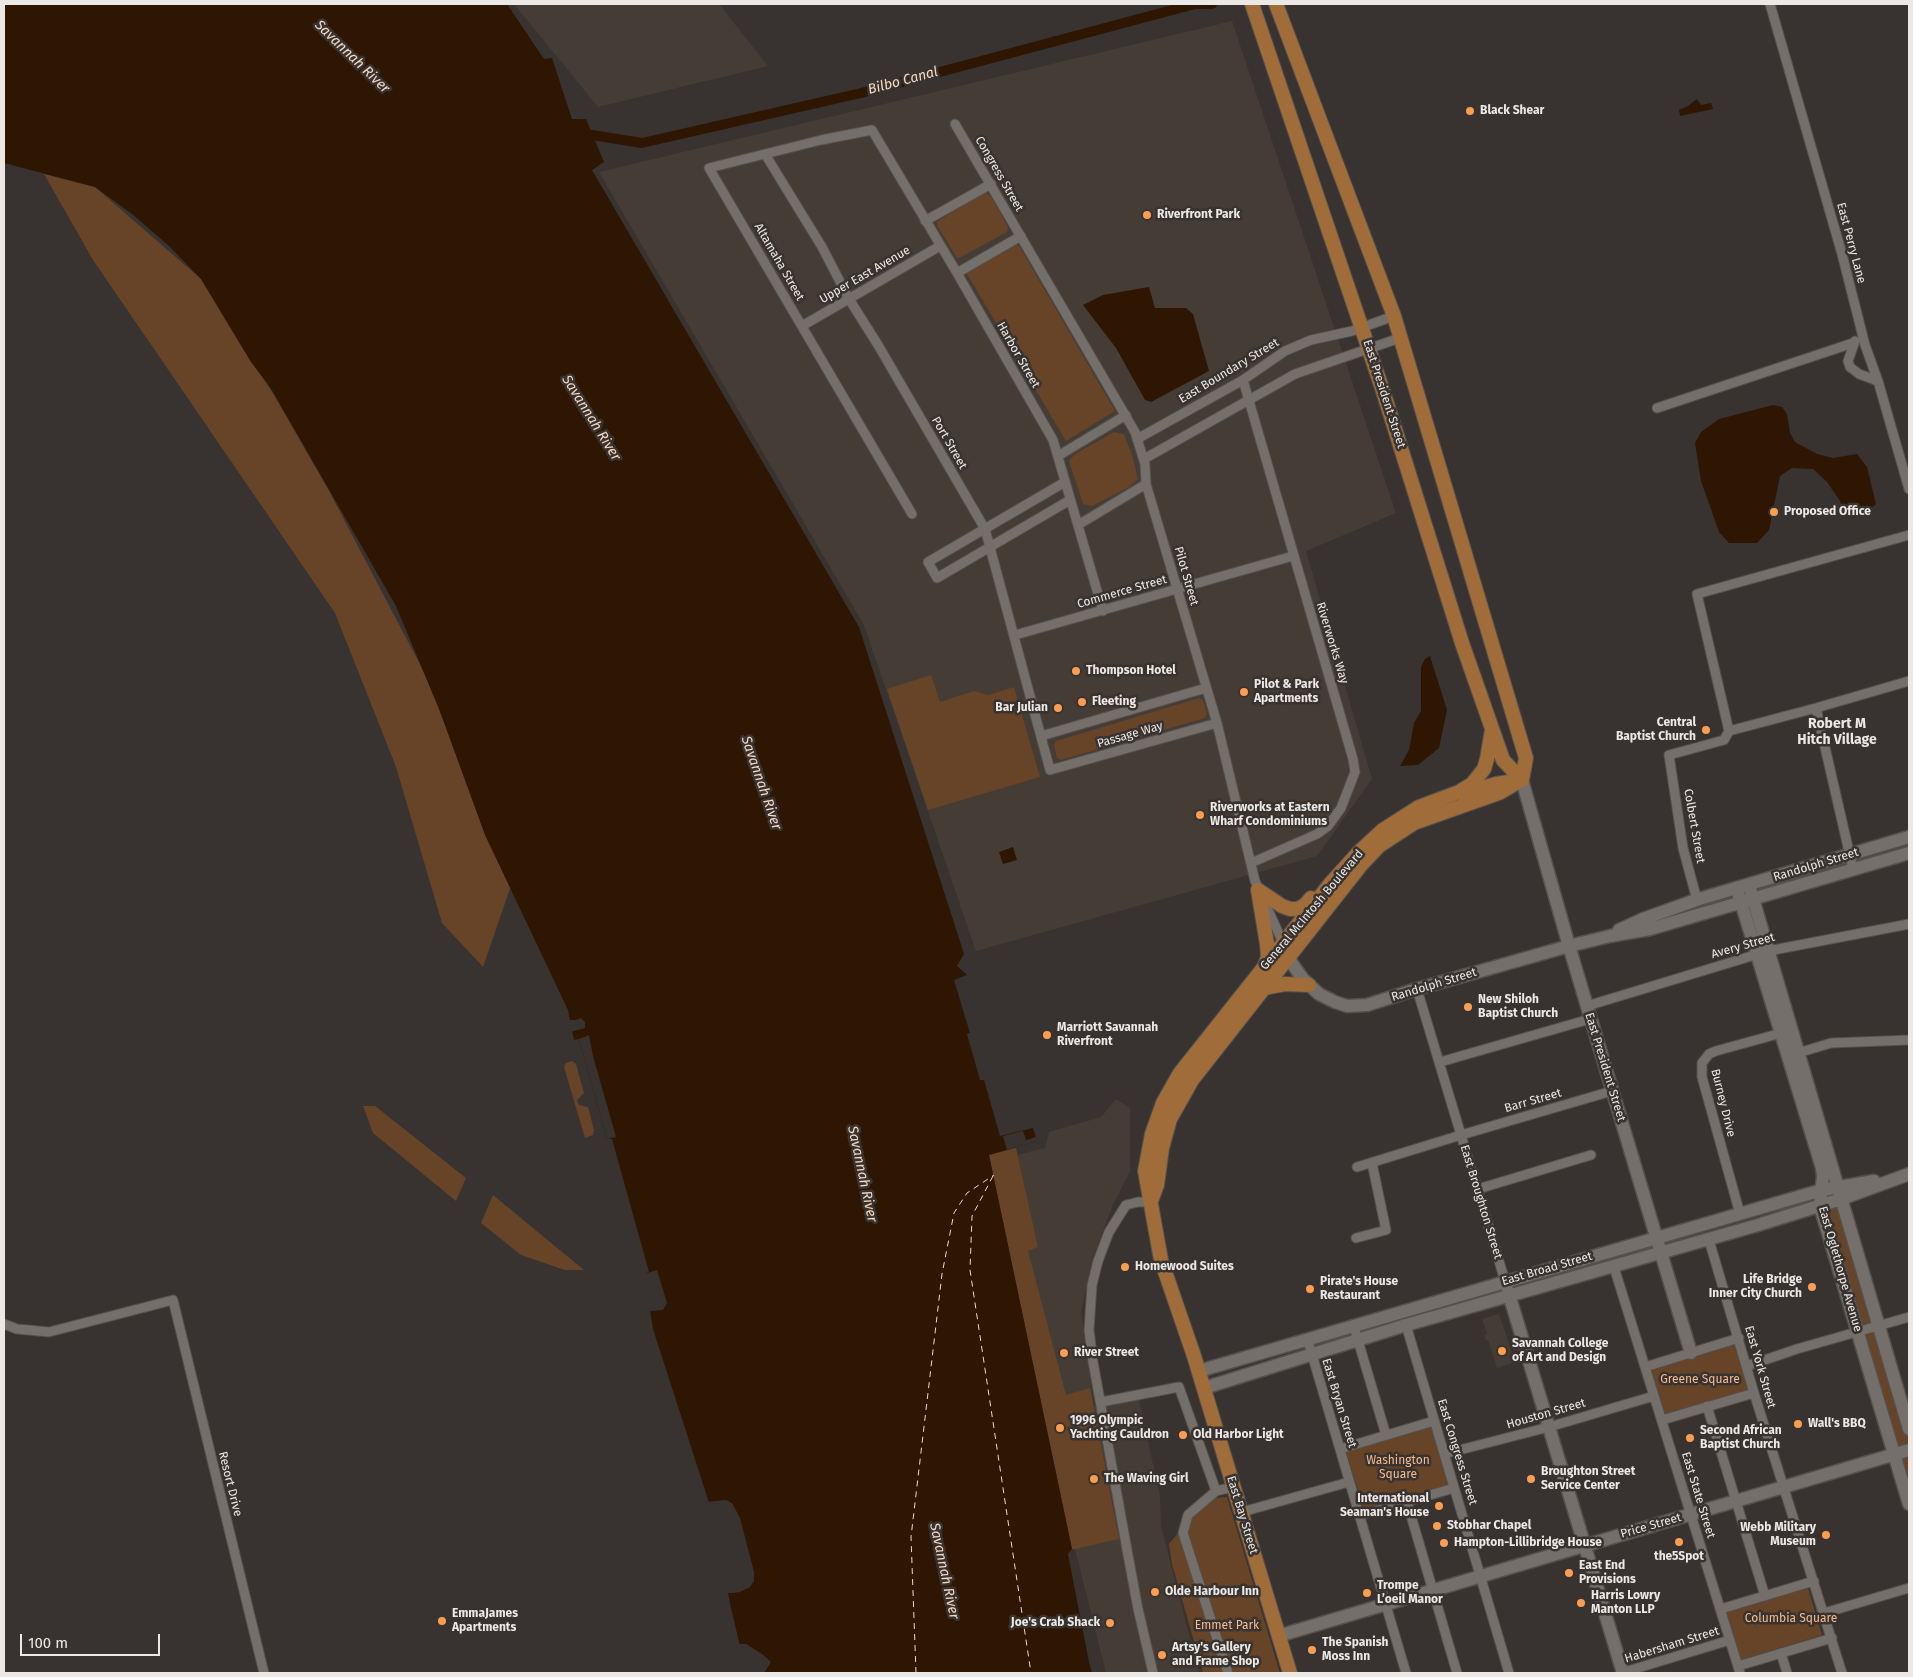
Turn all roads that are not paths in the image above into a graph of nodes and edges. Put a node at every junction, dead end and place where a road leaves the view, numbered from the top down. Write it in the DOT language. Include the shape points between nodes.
graph roads {
  1 [pos="1770,4"];
  2 [pos="1277,7"];
  3 [pos="1254,10"];
  4 [pos="955,124"];
  5 [pos="872,130"];
  6 [pos="765,154"];
  7 [pos="991,184"];
  8 [pos="925,222"];
  9 [pos="1021,236"];
  10 [pos="940,246"];
  11 [pos="957,273"];
  12 [pos="849,299"];
  13 [pos="1394,316"];
  14 [pos="802,326"];
  15 [pos="1362,327"];
  16 [pos="1863,335"];
  17 [pos="1400,338"];
  18 [pos="1853,343"];
  19 [pos="1369,349"];
  20 [pos="1243,380"];
  21 [pos="1878,381"];
  22 [pos="1249,398"];
  23 [pos="1657,408"];
  24 [pos="1126,415"];
  25 [pos="1137,439"];
  26 [pos="1058,456"];
  27 [pos="1144,459"];
  28 [pos="1065,482"];
  29 [pos="1146,484"];
  30 [pos="1909,489"];
  31 [pos="1070,500"];
  32 [pos="912,514"];
  33 [pos="1078,525"];
  34 [pos="985,529"];
  35 [pos="1909,535"];
  36 [pos="990,547"];
  37 [pos="1293,556"];
  38 [pos="1177,589"];
  39 [pos="1103,610"];
  40 [pos="1015,635"];
  41 [pos="1909,681"];
  42 [pos="1206,688"];
  43 [pos="1816,708"];
  44 [pos="1217,724"];
  45 [pos="1492,728"];
  46 [pos="1730,731"];
  47 [pos="1041,736"];
  48 [pos="1050,770"];
  49 [pos="1522,780"];
  50 [pos="1459,792"];
  51 [pos="1909,837"];
  52 [pos="1358,852"];
  53 [pos="1909,853"];
  54 [pos="1850,855"];
  55 [pos="1251,863"];
  56 [pos="1853,869"];
  57 [pos="1743,887"];
  58 [pos="1258,890"];
  59 [pos="1697,900"];
  60 [pos="1748,901"];
  61 [pos="1909,924"];
  62 [pos="1610,936"];
  63 [pos="1283,943"];
  64 [pos="1568,946"];
  65 [pos="1763,952"];
  66 [pos="1289,957"];
  67 [pos="1264,968"];
  68 [pos="1309,985"];
  69 [pos="1264,988"];
  70 [pos="1417,989"];
  71 [pos="1588,1012"];
  72 [pos="1786,1031"];
  73 [pos="1909,1040"];
  74 [pos="1798,1054"];
  75 [pos="1440,1062"];
  76 [pos="1612,1091"];
  77 [pos="1461,1134"];
  78 [pos="1592,1155"];
  79 [pos="1372,1163"];
  80 [pos="1358,1167"];
  81 [pos="1904,1175"];
  82 [pos="1478,1189"];
  83 [pos="1822,1190"];
  84 [pos="1839,1193"];
  85 [pos="1151,1202"];
  86 [pos="1820,1206"];
  87 [pos="1740,1214"];
  88 [pos="1356,1238"];
  89 [pos="1656,1238"];
  90 [pos="1709,1240"];
  91 [pos="1660,1254"];
  92 [pos="1614,1267"];
  93 [pos="1505,1281"];
  94 [pos="1509,1297"];
  95 [pos="1909,1317"];
  96 [pos="4,1324"];
  97 [pos="1406,1325"];
  98 [pos="1878,1325"];
  99 [pos="1354,1326"];
  100 [pos="1857,1331"];
  101 [pos="1739,1338"];
  102 [pos="1358,1340"];
  103 [pos="1308,1341"];
  104 [pos="1691,1353"];
  105 [pos="1311,1354"];
  106 [pos="1194,1356"];
  107 [pos="1747,1366"];
  108 [pos="1645,1367"];
  109 [pos="1199,1371"];
  110 [pos="1204,1388"];
  111 [pos="1754,1393"];
  112 [pos="1654,1396"];
  113 [pos="1101,1402"];
  114 [pos="1707,1406"];
  115 [pos="1662,1420"];
  116 [pos="1434,1421"];
  117 [pos="1549,1426"];
  118 [pos="1909,1429"];
  119 [pos="1386,1435"];
  120 [pos="1340,1449"];
  121 [pos="1909,1450"];
  122 [pos="1444,1454"];
  123 [pos="1893,1455"];
  124 [pos="1349,1482"];
  125 [pos="1234,1487"];
  126 [pos="1784,1487"];
  127 [pos="1454,1488"];
  128 [pos="1216,1491"];
  129 [pos="1407,1502"];
  130 [pos="1735,1502"];
  131 [pos="1909,1504"];
  132 [pos="1242,1514"];
  133 [pos="1692,1514"];
  134 [pos="1360,1516"];
  135 [pos="1584,1546"];
  136 [pos="1481,1576"];
  137 [pos="1814,1581"];
  138 [pos="1909,1588"];
  139 [pos="1433,1590"];
  140 [pos="1765,1596"];
  141 [pos="1386,1604"];
  142 [pos="1720,1609"];
  143 [pos="1824,1614"];
  144 [pos="1278,1636"];
  145 [pos="1832,1638"];
  146 [pos="1730,1640"];
  147 [pos="1781,1653"];
  148 [pos="1739,1670"];
  149 [pos="264,1673"];
  150 [pos="1154,1673"];
  151 [pos="1228,1673"];
  152 [pos="1290,1673"];
  153 [pos="1406,1673"];
  154 [pos="1457,1673"];
  155 [pos="1508,1673"];
  156 [pos="1622,1673"];
  157 [pos="1787,1673"];
  158 [pos="1842,1673"];
  1 -- 16 [label="street, East Perry Lane"];
  2 -- 13 [label="main road, East President Street"];
  3 -- 15 [label="main road, East President Street"];
  4 -- 7 [label="street, Congress Street"];
  5 -- 6 [label="street, Altamaha Street"];
  5 -- 8 [label="street, Harbor Street"];
  6 -- 12 [label="street, Port Street" via="822,247"];
  6 -- 14 [label="street, Altamaha Street" via="709,168"];
  7 -- 8 [label="street"];
  7 -- 9 [label="street, Congress Street"];
  8 -- 10 [label="street, Harbor Street"];
  9 -- 11 [label="street"];
  9 -- 24 [label="street, Pilot Street"];
  10 -- 11 [label="street, Harbor Street"];
  10 -- 12 [label="street, Upper East Avenue"];
  11 -- 26 [label="street, Harbor Street" via="1053,440"];
  12 -- 14 [label="street, Upper East Avenue"];
  12 -- 34 [label="street, Port Street"];
  13 -- 15 [label="street, East Boundary Street"];
  13 -- 17 [label="main road, East President Street"];
  14 -- 32 [label="street, Altamaha Street"];
  15 -- 19 [label="main road, East President Street"];
  15 -- 20 [label="street, East Boundary Street" via="1310,340 1285,351"];
  16 -- 18 [label="street"];
  16 -- 21 [label="street, East Perry Lane"];
  17 -- 19 [label="street"];
  17 -- 49 [label="main road, East President Street" via="1526,758"];
  18 -- 21 [label="street" via="1848,361 1850,367"];
  18 -- 23 [label="street"];
  19 -- 22 [label="street" via="1306,369"];
  19 -- 45 [label="main road, East President Street"];
  20 -- 22 [label="street, Riverworks Way"];
  20 -- 25 [label="street, East Boundary Street"];
  21 -- 30 [label="street, East Perry Lane"];
  22 -- 27 [label="street"];
  22 -- 37 [label="street, Riverworks Way"];
  24 -- 25 [label="street, Pilot Street"];
  24 -- 26 [label="street"];
  25 -- 27 [label="street, Pilot Street"];
  26 -- 28 [label="street, Harbor Street"];
  27 -- 29 [label="street, Pilot Street"];
  28 -- 31 [label="street, Harbor Street"];
  28 -- 34 [label="street"];
  29 -- 33 [label="street"];
  29 -- 38 [label="street, Pilot Street"];
  31 -- 33 [label="street, Harbor Street"];
  31 -- 36 [label="street"];
  33 -- 39 [label="street, Harbor Street"];
  34 -- 36 [label="street, Port Street"];
  34 -- 36 [label="street" via="928,562 937,578"];
  35 -- 46 [label="street" via="1697,594"];
  36 -- 40 [label="street, Port Street"];
  37 -- 38 [label="street, Commerce Street"];
  37 -- 55 [label="street, Riverworks Way" via="1355,772 1341,808 1328,826"];
  38 -- 39 [label="street, Commerce Street"];
  38 -- 42 [label="street, Pilot Street"];
  39 -- 40 [label="street, Commerce Street"];
  40 -- 47 [label="street, Port Street"];
  41 -- 43 [label="street"];
  42 -- 44 [label="street, Pilot Street"];
  42 -- 47 [label="street, Passage Way"];
  43 -- 46 [label="street"];
  43 -- 54 [label="street"];
  44 -- 48 [label="street, Passage Way"];
  44 -- 55 [label="street, Pilot Street"];
  45 -- 49 [label="main road, East President Street" via="1503,760"];
  45 -- 50 [label="main road" via="1484,769 1472,784"];
  46 -- 59 [label="street, Colbert Street" via="1724,740 1669,755 1683,848"];
  47 -- 48 [label="street, Port Street"];
  49 -- 50 [label="main road, General McIntosh Boulevard"];
  49 -- 64 [label="main road, East President Street"];
  49 -- 66 [label="main road, General McIntosh Boulevard" via="1499,793 1414,822 1380,846 1361,865"];
  50 -- 52 [label="main road, General McIntosh Boulevard" via="1419,808 1383,830"];
  51 -- 54 [label="main road, Randolph Street"];
  52 -- 58 [label="main road" via="1334,871 1298,909 1282,906"];
  52 -- 63 [label="main road, General McIntosh Boulevard"];
  53 -- 56 [label="main road, Randolph Street"];
  54 -- 56 [label="street"];
  54 -- 57 [label="main road, Randolph Street"];
  55 -- 58 [label="street, Pilot Street"];
  56 -- 60 [label="main road, Randolph Street"];
  57 -- 59 [label="main road, Randolph Street"];
  57 -- 60 [label="main road, East Oglethorpe Avenue"];
  58 -- 63 [label="street, Pilot Street"];
  58 -- 67 [label="main road" via="1268,957"];
  59 -- 62 [label="main road, Randolph Street" via="1643,918"];
  60 -- 62 [label="main road, Randolph Street" via="1650,929"];
  60 -- 65 [label="main road, East Oglethorpe Avenue"];
  61 -- 65 [label="street, Avery Street"];
  62 -- 64 [label="main road, Randolph Street"];
  63 -- 66 [label="main road, Randolph Street"];
  63 -- 67 [label="main road, General McIntosh Boulevard"];
  64 -- 70 [label="main road, Randolph Street"];
  64 -- 71 [label="main road, East President Street"];
  65 -- 71 [label="street, Avery Street"];
  65 -- 72 [label="main road, East Oglethorpe Avenue"];
  66 -- 68 [label="main road, Randolph Street"];
  66 -- 69 [label="main road, General McIntosh Boulevard"];
  67 -- 85 [label="main road, General McIntosh Boulevard" via="1180,1073 1163,1103 1152,1134 1145,1170"];
  68 -- 69 [label="main road" via="1285,984"];
  68 -- 70 [label="main road, Randolph Street" via="1319,994 1347,1006 1367,1005"];
  69 -- 85 [label="main road, General McIntosh Boulevard" via="1192,1080 1175,1109 1162,1148"];
  70 -- 75 [label="street, East Broughton Street"];
  71 -- 75 [label="street, Avery Street"];
  71 -- 76 [label="main road, East President Street"];
  72 -- 74 [label="main road, East Oglethorpe Avenue"];
  72 -- 83 [label="main road, East Oglethorpe Avenue" via="1822,1168"];
  72 -- 87 [label="street, Burney Drive" via="1716,1051 1702,1063 1702,1077"];
  73 -- 74 [label="street" via="1831,1043"];
  74 -- 84 [label="main road, East Oglethorpe Avenue"];
  75 -- 77 [label="street, East Broughton Street"];
  76 -- 77 [label="street, Barr Street"];
  76 -- 89 [label="main road, East President Street"];
  77 -- 79 [label="street, Barr Street"];
  77 -- 82 [label="street, East Broughton Street"];
  78 -- 82 [label="street"];
  79 -- 80 [label="street, Barr Street"];
  79 -- 88 [label="street" via="1386,1230"];
  81 -- 84 [label="main road, East Broad Street"];
  82 -- 93 [label="street, East Broughton Street"];
  83 -- 84 [label="main road, East Broad Street"];
  83 -- 86 [label="main road, East Oglethorpe Avenue"];
  83 -- 87 [label="main road, East Broad Street"];
  84 -- 86 [label="main road, East Broad Street"];
  84 -- 98 [label="main road, East Oglethorpe Avenue"];
  85 -- 106 [label="main road, General McIntosh Boulevard" via="1160,1260"];
  85 -- 113 [label="street" via="1130,1203 1123,1209 1109,1232 1095,1271 1089,1330"];
  86 -- 90 [label="main road, East Broad Street"];
  86 -- 100 [label="main road, East Oglethorpe Avenue"];
  87 -- 89 [label="main road, East Broad Street"];
  89 -- 91 [label="main road, East President Street"];
  89 -- 93 [label="main road, East Broad Street"];
  90 -- 91 [label="main road, East Broad Street"];
  90 -- 101 [label="street, East York Street"];
  91 -- 92 [label="main road, East Broad Street"];
  91 -- 104 [label="main road, East President Street"];
  92 -- 94 [label="main road, East Broad Street"];
  92 -- 108 [label="street, East State Street"];
  93 -- 94 [label="main road, East Broughton Street"];
  93 -- 99 [label="main road, East Broad Street"];
  94 -- 97 [label="main road, East Broad Street"];
  94 -- 117 [label="main road, East Broughton Street"];
  95 -- 98 [label="street"];
  96 -- 149 [label="street, Resort Drive" via="17,1330 49,1332 173,1300"];
  97 -- 102 [label="main road, East Broad Street"];
  97 -- 116 [label="street, East Congress Street"];
  98 -- 100 [label="street"];
  98 -- 118 [label="main road, East Oglethorpe Avenue"];
  99 -- 102 [label="street"];
  99 -- 103 [label="main road, East Broad Street"];
  100 -- 107 [label="street"];
  100 -- 123 [label="main road, East Oglethorpe Avenue"];
  101 -- 104 [label="street"];
  101 -- 107 [label="street, East York Street"];
  102 -- 105 [label="main road, East Broad Street"];
  102 -- 119 [label="street"];
  103 -- 105 [label="street, East Bryan Street"];
  103 -- 109 [label="main road, East Broad Street"];
  104 -- 108 [label="street"];
  105 -- 110 [label="main road, East Broad Street"];
  105 -- 120 [label="street, East Bryan Street"];
  106 -- 109 [label="main road, East Bay Street"];
  107 -- 111 [label="street, East York Street"];
  108 -- 112 [label="street, East State Street"];
  109 -- 110 [label="main road, East Bay Street"];
  110 -- 125 [label="main road, East Bay Street"];
  111 -- 114 [label="street"];
  111 -- 126 [label="street, East York Street"];
  112 -- 115 [label="street, East State Street"];
  112 -- 117 [label="street, Houston Street"];
  113 -- 128 [label="street" via="1179,1387"];
  113 -- 150 [label="street" via="1135,1594"];
  114 -- 115 [label="street"];
  114 -- 130 [label="street"];
  115 -- 133 [label="street, East State Street"];
  116 -- 119 [label="street"];
  116 -- 122 [label="street, East Congress Street"];
  117 -- 122 [label="street, Houston Street"];
  117 -- 135 [label="main road, East Broughton Street"];
  119 -- 120 [label="street"];
  120 -- 124 [label="street, East Bryan Street"];
  121 -- 123 [label="main road, Price Street"];
  122 -- 127 [label="street, East Congress Street"];
  123 -- 126 [label="main road, Price Street"];
  123 -- 131 [label="main road, East Oglethorpe Avenue"];
  124 -- 132 [label="street"];
  124 -- 134 [label="street, East Bryan Street"];
  125 -- 128 [label="street"];
  125 -- 132 [label="main road, East Bay Street"];
  126 -- 130 [label="main road, Price Street"];
  126 -- 137 [label="street, East York Street"];
  127 -- 129 [label="street"];
  127 -- 136 [label="street, East Congress Street"];
  128 -- 151 [label="street" via="1188,1515 1184,1533"];
  129 -- 134 [label="street"];
  129 -- 139 [label="street"];
  130 -- 133 [label="main road, Price Street"];
  130 -- 140 [label="street"];
  132 -- 144 [label="main road, East Bay Street"];
  133 -- 135 [label="main road, Price Street"];
  133 -- 142 [label="street, East State Street"];
  134 -- 141 [label="street, East Bryan Street"];
  135 -- 136 [label="main road, Price Street"];
  135 -- 156 [label="main road, East Broughton Street"];
  136 -- 139 [label="main road, Price Street"];
  136 -- 155 [label="street, East Congress Street"];
  137 -- 140 [label="street, Habersham Street"];
  137 -- 143 [label="street, East York Street"];
  138 -- 143 [label="street"];
  139 -- 141 [label="main road, Price Street"];
  139 -- 154 [label="street"];
  140 -- 142 [label="street, Habersham Street"];
  141 -- 144 [label="main road, Price Street"];
  141 -- 153 [label="street, East Bryan Street"];
  142 -- 146 [label="street, East State Street"];
  143 -- 145 [label="street, East York Street"];
  144 -- 152 [label="main road, East Bay Street"];
  145 -- 147 [label="street"];
  145 -- 158 [label="street, East York Street"];
  146 -- 148 [label="street, East State Street"];
  146 -- 156 [label="street, Habersham Street"];
  147 -- 148 [label="street"];
  147 -- 157 [label="street"];
}
